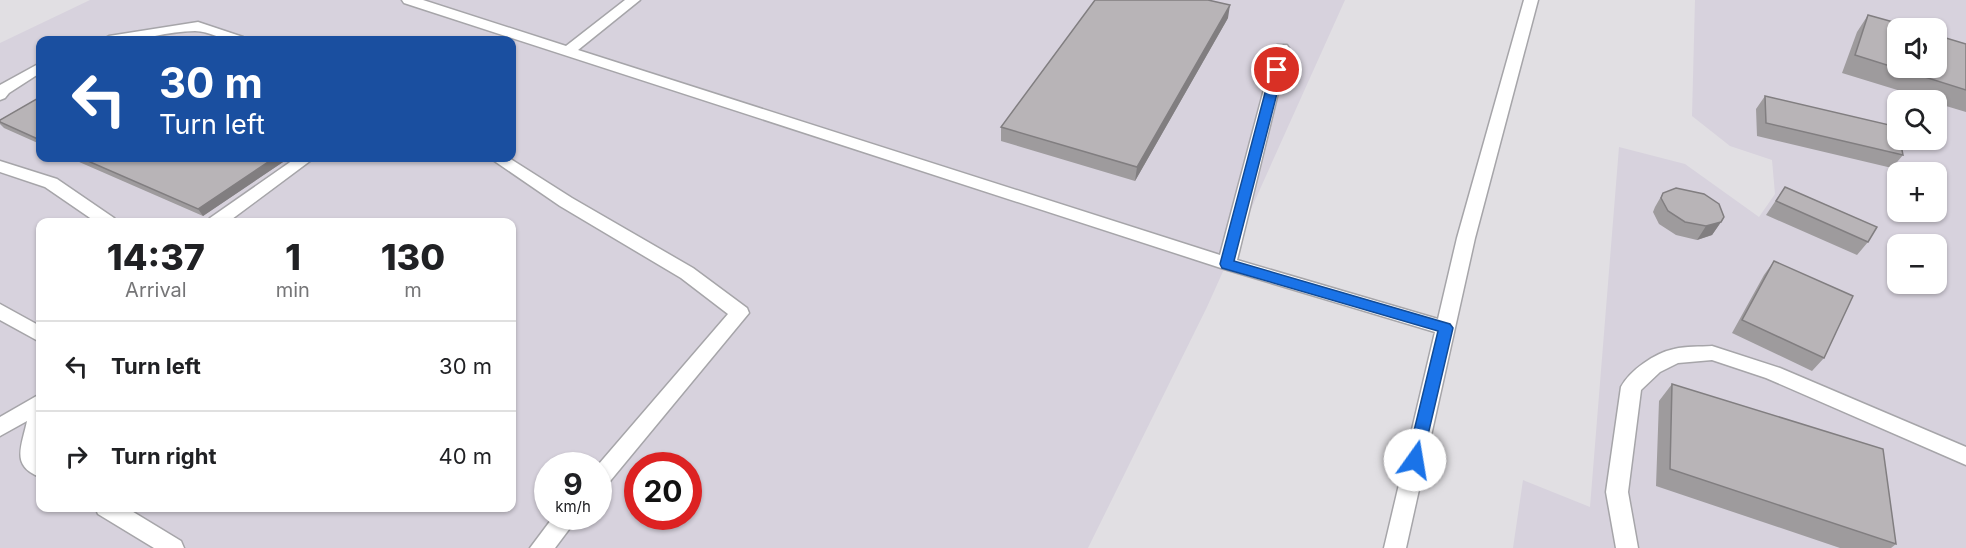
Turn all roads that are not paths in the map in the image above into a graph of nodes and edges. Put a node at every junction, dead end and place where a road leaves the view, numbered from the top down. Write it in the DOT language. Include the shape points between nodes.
graph roads {
  1 [pos="409,0"];
  2 [pos="633,0"];
  3 [pos="1531,0"];
  4 [pos="134,36"];
  5 [pos="227,36"];
  6 [pos="1282,48"];
  7 [pos="568,51"];
  8 [pos="36,69"];
  9 [pos="0,95"];
  10 [pos="300,162"];
  11 [pos="504,162"];
  12 [pos="0,166"];
  13 [pos="102,218"];
  14 [pos="222,218"];
  15 [pos="1227,264"];
  16 [pos="0,311"];
  17 [pos="1445,328"];
  18 [pos="36,333"];
  19 [pos="36,405"];
  20 [pos="36,426"];
  21 [pos="0,428"];
  22 [pos="1966,456"];
  23 [pos="612,463"];
  24 [pos="36,465"];
  25 [pos="114,512"];
  26 [pos="556,530"];
  27 [pos="173,548"];
  28 [pos="541,548"];
  29 [pos="1395,548"];
  30 [pos="1627,548"];
  1 -- 7 [label="lane"];
  2 -- 7 [label="lane"];
  3 -- 17 [label="lane"];
  4 -- 5 [label="lane" via="198,26"];
  6 -- 15 [label="lane"];
  7 -- 15 [label="lane"];
  8 -- 9 [label="lane"];
  10 -- 14 [label="lane"];
  11 -- 23 [label="lane" via="687,273 740,312"];
  12 -- 13 [label="lane" via="51,183"];
  15 -- 17 [label="lane"];
  16 -- 18 [label="lane"];
  17 -- 29 [label="lane"];
  19 -- 21 [label="lane"];
  20 -- 24 [label="lane" via="30,461"];
  22 -- 30 [label="lane" via="1773,373 1712,353 1675,356 1653,367 1631,387 1617,492"];
  25 -- 27 [label="lane"];
  26 -- 28 [label="lane"];
}
